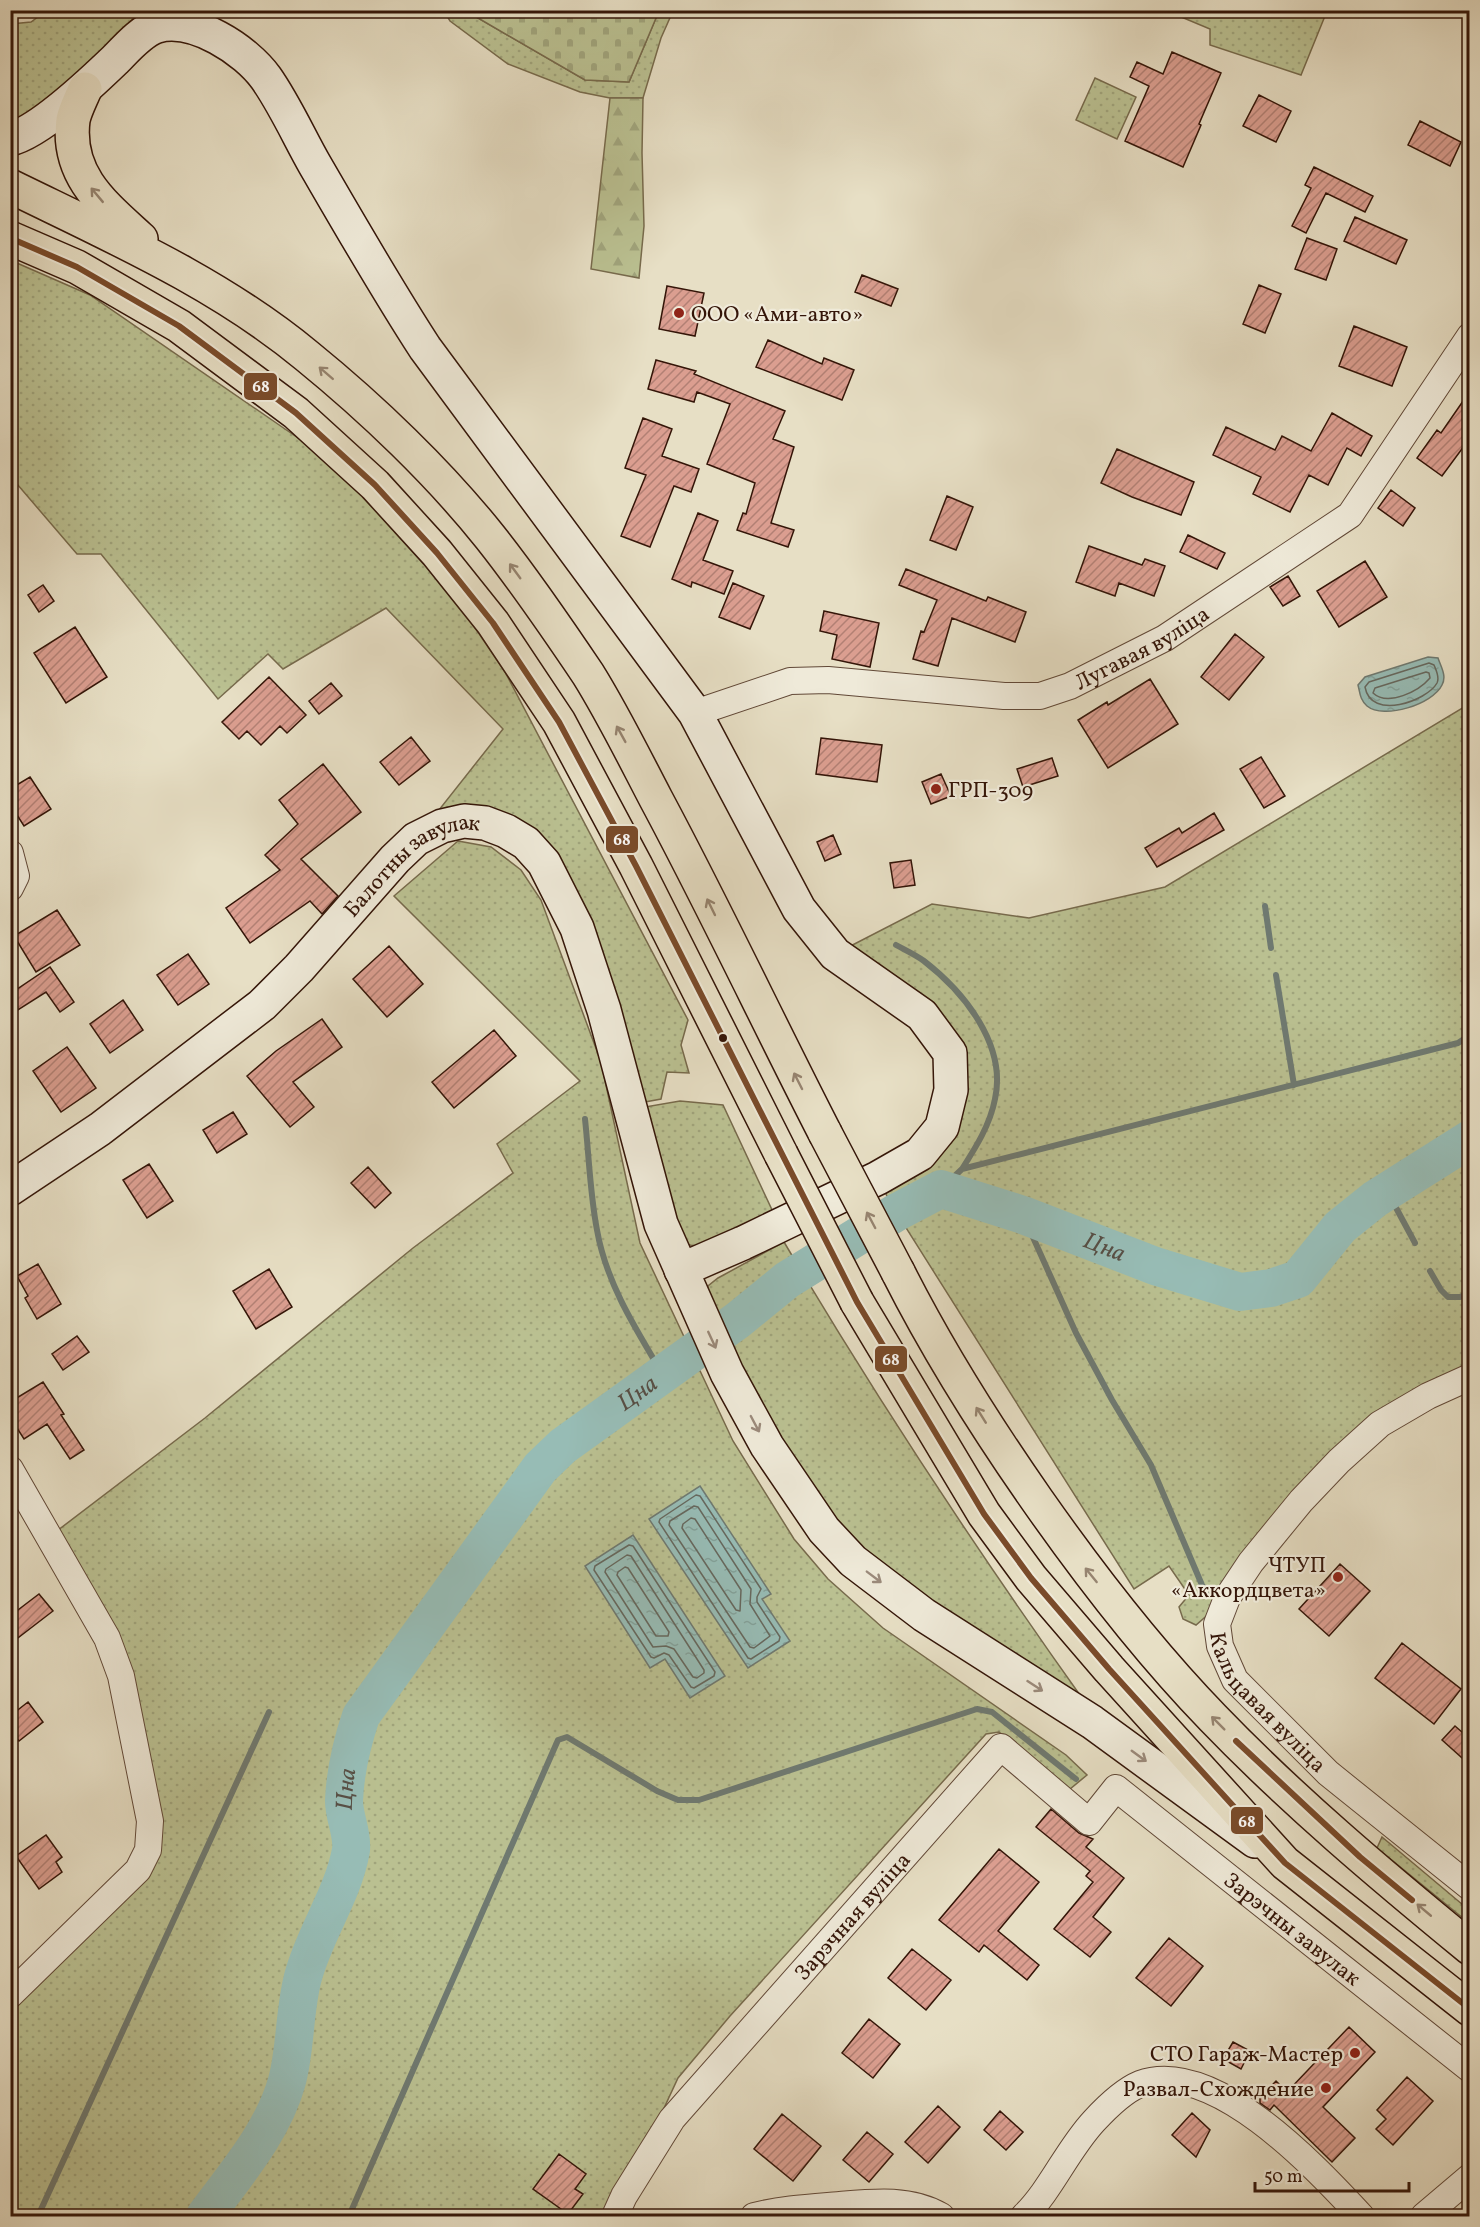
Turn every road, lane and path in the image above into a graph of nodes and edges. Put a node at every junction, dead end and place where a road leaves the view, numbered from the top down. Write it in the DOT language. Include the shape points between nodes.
graph roads {
  1 [pos="85,89"];
  2 [pos="10,139"];
  3 [pos="10,186"];
  4 [pos="10,238"];
  5 [pos="169,265"];
  6 [pos="1470,336"];
  7 [pos="695,713"];
  8 [pos="10,853"];
  9 [pos="10,888"];
  10 [pos="10,1189"];
  11 [pos="681,1269"];
  12 [pos="1470,1377"];
  13 [pos="10,1468"];
  14 [pos="1116,1788"];
  15 [pos="1285,1863"];
  16 [pos="1470,1887"];
  17 [pos="1470,1948"];
  18 [pos="10,1995"];
  19 [pos="1470,2009"];
  20 [pos="1470,2069"];
  21 [pos="1470,2176"];
  22 [pos="615,2217"];
  23 [pos="754,2217"];
  24 [pos="941,2217"];
  25 [pos="1024,2217"];
  26 [pos="1361,2217"];
  27 [pos="1424,2217"];
  1 -- 2 [label="main road" via="45,120"];
  5 -- 1 [label="highway, one-way" via="107,208 78,169 73,118"];
  1 -- 7 [label="main road" via="135,40 156,26 181,25 210,33 234,47 266,77 384,286 425,348"];
  3 -- 5 [label="highway"];
  4 -- 15 [label="highway, bridge" via="77,267 188,333 296,413 375,485 493,622 559,722 857,1302 972,1494 1031,1578 1163,1732"];
  17 -- 5 [label="highway, one-way, bridge" via="1360,1857 1212,1717 1084,1568 1006,1456 926,1327 682,847 601,697 489,536 416,456 305,354"];
  6 -- 7 [label="street, Лугавая вуліца" via="1350,515 1165,638 1070,686 1040,696 1004,696 828,680 790,681"];
  7 -- 11 [label="main road" via="799,909 835,954 922,1015 950,1053 951,1090 942,1127 920,1154 744,1243"];
  8 -- 9 [label="street" via="16,876"];
  10 -- 11 [label="main road, Балотны завулак" via="100,1129 262,1005 416,839 442,826 464,821 485,823 526,843 544,863 577,928 604,1010 652,1196"];
  11 -- 15 [label="main road, Балотны завулак, one-way" via="727,1373 767,1446 824,1530 853,1561 924,1615 1092,1722"];
  12 -- 16 [label="street, Кальцавая вуліца" via="1380,1425 1339,1461 1251,1562 1227,1598 1217,1624 1220,1646 1235,1680 1328,1773"];
  13 -- 18 [label="street" via="107,1638 121,1676 150,1821 148,1850 138,1870"];
  14 -- 20 [label="street, Зарэчны завулак"];
  14 -- 22 [label="street, Зарэчная вуліца" via="1089,1822 1001,1746 672,2119"];
  15 -- 19 [label="highway"];
  21 -- 27 [label="street"];
  23 -- 24 [label="street" via="777,2211 873,2202 909,2204"];
  25 -- 26 [label="street" via="1076,2142 1115,2100 1139,2085 1163,2081 1191,2084 1237,2105 1316,2168"];
}
